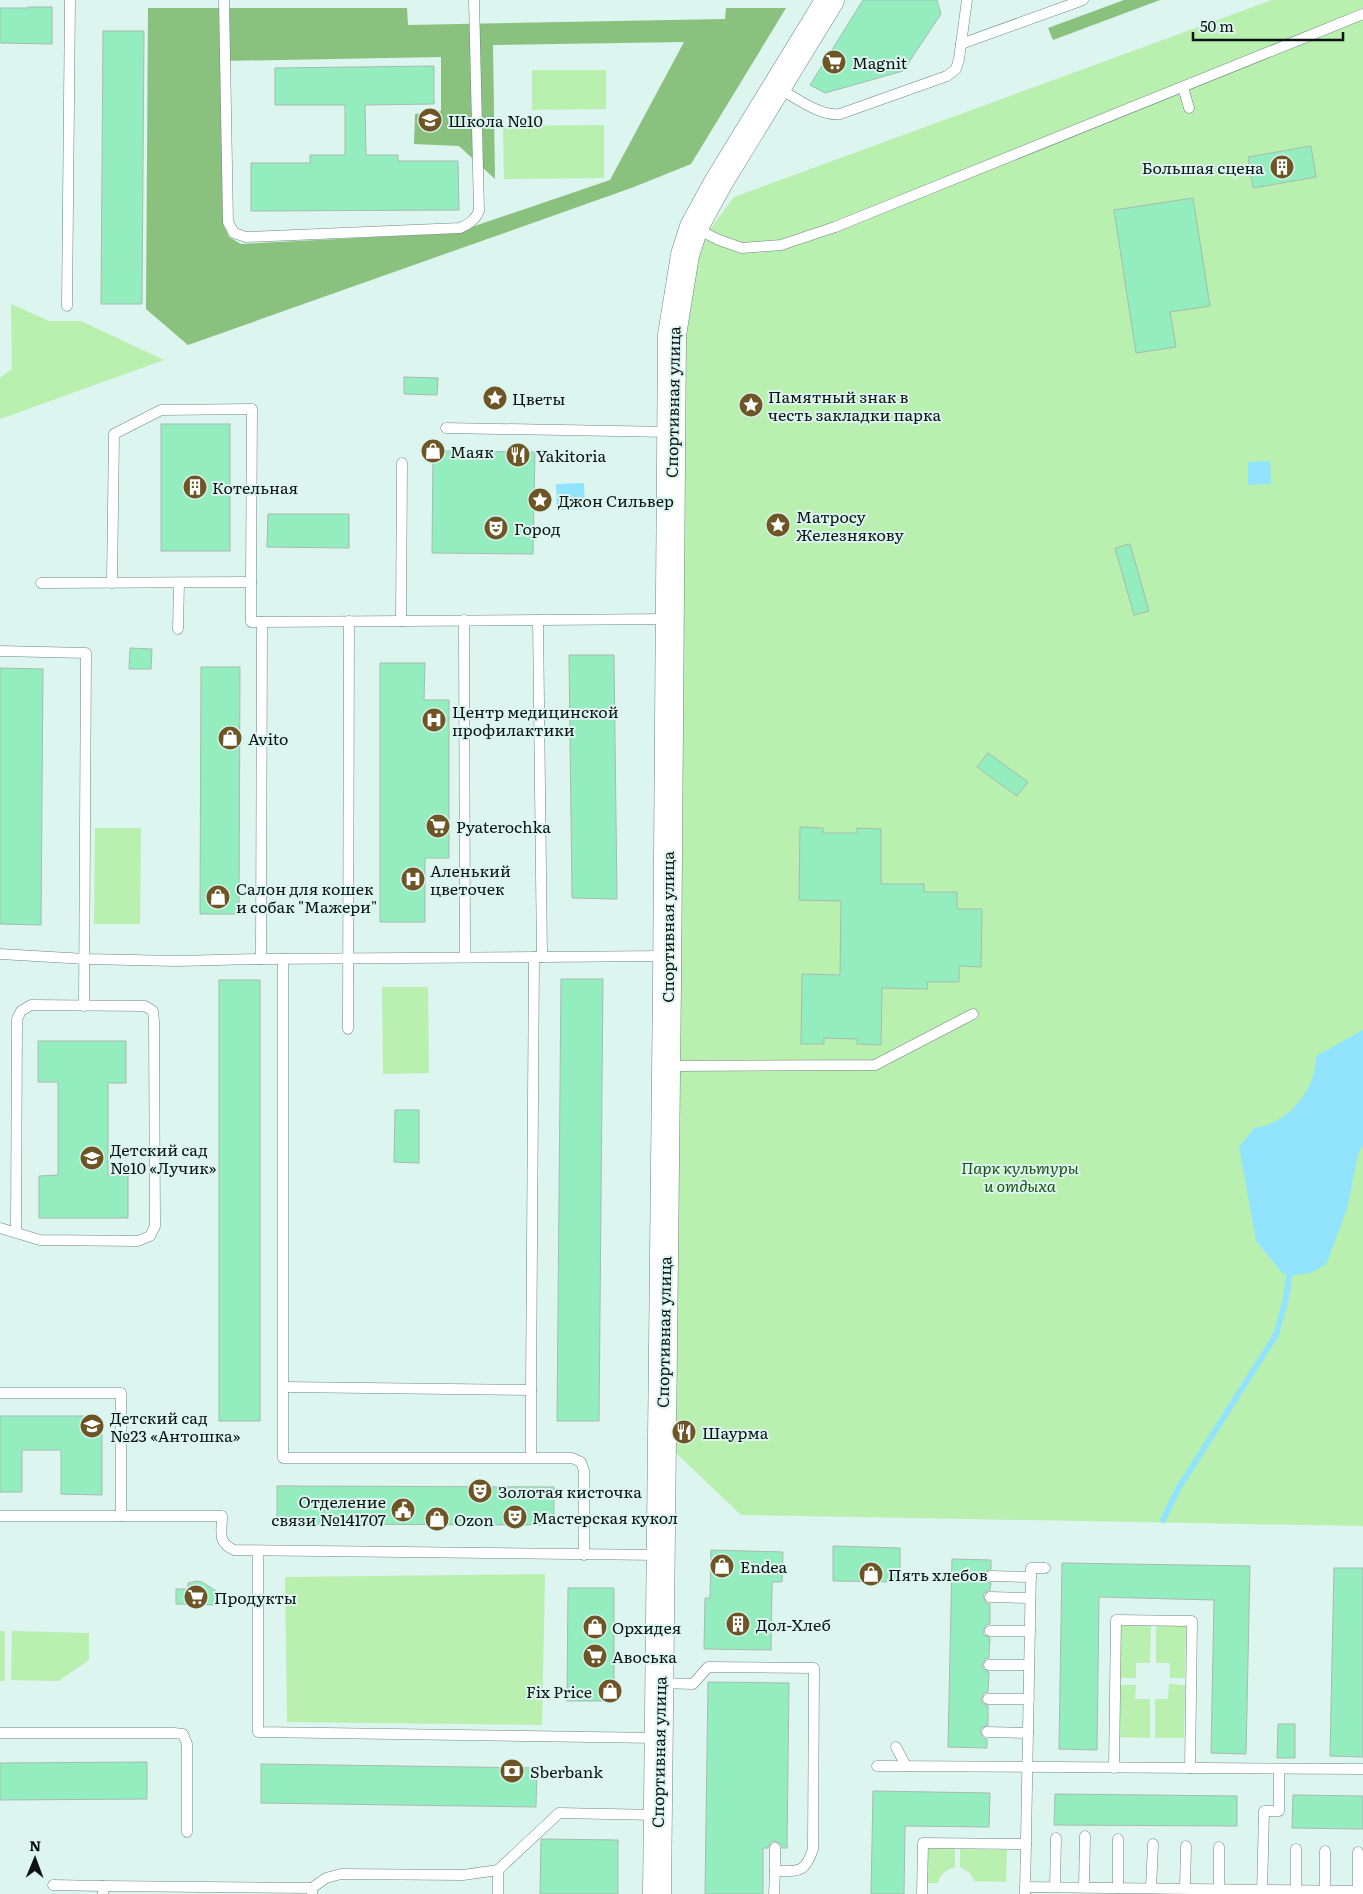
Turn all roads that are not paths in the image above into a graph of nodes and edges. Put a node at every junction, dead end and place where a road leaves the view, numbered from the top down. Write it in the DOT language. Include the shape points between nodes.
graph roads {
  1 [pos="70,0"];
  2 [pos="224,0"];
  3 [pos="474,0"];
  4 [pos="830,0"];
  5 [pos="967,0"];
  6 [pos="1083,0"];
  7 [pos="1363,14"];
  8 [pos="961,44"];
  9 [pos="776,87"];
  10 [pos="1183,87"];
  11 [pos="1189,108"];
  12 [pos="694,227"];
  13 [pos="66,306"];
  14 [pos="446,428"];
  15 [pos="671,432"];
  16 [pos="402,463"];
  17 [pos="251,582"];
  18 [pos="41,583"];
  19 [pos="112,583"];
  20 [pos="179,583"];
  21 [pos="669,619"];
  22 [pos="464,620"];
  23 [pos="538,620"];
  24 [pos="349,621"];
  25 [pos="401,621"];
  26 [pos="262,622"];
  27 [pos="178,629"];
  28 [pos="0,651"];
  29 [pos="0,954"];
  30 [pos="667,956"];
  31 [pos="538,957"];
  32 [pos="349,958"];
  33 [pos="465,958"];
  34 [pos="86,959"];
  35 [pos="262,959"];
  36 [pos="282,959"];
  37 [pos="84,1006"];
  38 [pos="973,1014"];
  39 [pos="348,1029"];
  40 [pos="666,1066"];
  41 [pos="0,1228"];
  42 [pos="16,1232"];
  43 [pos="284,1387"];
  44 [pos="531,1390"];
  45 [pos="0,1392"];
  46 [pos="531,1457"];
  47 [pos="0,1516"];
  48 [pos="121,1516"];
  49 [pos="258,1551"];
  50 [pos="584,1555"];
  51 [pos="660,1555"];
  52 [pos="1046,1568"];
  53 [pos="991,1576"];
  54 [pos="1031,1577"];
  55 [pos="990,1597"];
  56 [pos="1030,1598"];
  57 [pos="990,1631"];
  58 [pos="1030,1631"];
  59 [pos="989,1665"];
  60 [pos="1029,1665"];
  61 [pos="659,1683"];
  62 [pos="988,1699"];
  63 [pos="1028,1699"];
  64 [pos="987,1732"];
  65 [pos="0,1733"];
  66 [pos="1028,1733"];
  67 [pos="658,1738"];
  68 [pos="896,1747"];
  69 [pos="877,1766"];
  70 [pos="906,1766"];
  71 [pos="1027,1767"];
  72 [pos="1114,1768"];
  73 [pos="1190,1768"];
  74 [pos="1279,1769"];
  75 [pos="1363,1770"];
  76 [pos="658,1815"];
  77 [pos="187,1832"];
  78 [pos="1085,1836"];
  79 [pos="1056,1838"];
  80 [pos="1118,1839"];
  81 [pos="1026,1844"];
  82 [pos="1153,1844"];
  83 [pos="1186,1846"];
  84 [pos="1219,1847"];
  85 [pos="775,1848"];
  86 [pos="1296,1849"];
  87 [pos="1325,1851"];
  88 [pos="1358,1852"];
  89 [pos="498,1870"];
  90 [pos="775,1871"];
  91 [pos="53,1885"];
  92 [pos="1056,1887"];
  93 [pos="1084,1887"];
  94 [pos="1118,1888"];
  95 [pos="1151,1888"];
  96 [pos="1185,1888"];
  97 [pos="1219,1889"];
  98 [pos="103,1890"];
  99 [pos="1025,1890"];
  100 [pos="1325,1890"];
  101 [pos="1361,1890"];
  102 [pos="312,1891"];
  103 [pos="1069,1891"];
  104 [pos="1102,1891"];
  105 [pos="1134,1891"];
  106 [pos="1168,1891"];
  107 [pos="1201,1891"];
  108 [pos="1231,1891"];
  109 [pos="1303,1891"];
  110 [pos="1262,1892"];
  111 [pos="1340,1892"];
  112 [pos="498,1894"];
  113 [pos="657,1894"];
  114 [pos="774,1894"];
  115 [pos="922,1894"];
  1 -- 13 [label="lane"];
  2 -- 3 [label="lane" via="228,222 234,233 246,237 460,228 476,218 479,211"];
  4 -- 9 [label="street, Спортивная улица"];
  5 -- 8 [label="lane"];
  6 -- 8 [label="lane"];
  7 -- 10 [label="lane"];
  8 -- 9 [label="lane" via="956,69 947,76 840,114 823,112"];
  9 -- 12 [label="street, Спортивная улица"];
  10 -- 11 [label="lane"];
  10 -- 12 [label="lane" via="835,227 781,245 742,248"];
  12 -- 15 [label="street, Спортивная улица" via="685,255 672,335"];
  14 -- 15 [label="lane"];
  15 -- 21 [label="street, Спортивная улица"];
  16 -- 25 [label="lane"];
  17 -- 19 [label="lane" via="252,409 161,410 114,434"];
  17 -- 20 [label="lane"];
  17 -- 26 [label="lane" via="251,622"];
  18 -- 19 [label="lane"];
  19 -- 20 [label="lane"];
  20 -- 27 [label="lane"];
  21 -- 23 [label="lane"];
  21 -- 30 [label="street, Спортивная улица"];
  22 -- 23 [label="lane"];
  22 -- 25 [label="lane"];
  22 -- 33 [label="lane"];
  23 -- 31 [label="lane"];
  24 -- 25 [label="lane"];
  24 -- 26 [label="lane"];
  24 -- 32 [label="lane"];
  26 -- 35 [label="lane"];
  28 -- 34 [label="lane" via="86,653"];
  29 -- 34 [label="lane"];
  30 -- 31 [label="lane"];
  30 -- 40 [label="street, Спортивная улица"];
  31 -- 33 [label="lane"];
  31 -- 44 [label="lane"];
  32 -- 33 [label="lane"];
  32 -- 36 [label="lane"];
  32 -- 39 [label="lane"];
  34 -- 35 [label="lane"];
  34 -- 37 [label="lane"];
  35 -- 36 [label="lane"];
  36 -- 43 [label="lane"];
  37 -- 42 [label="lane" via="31,1005 16,1019"];
  37 -- 42 [label="lane" via="145,1006 153,1011 155,1226 150,1236 138,1241 40,1240"];
  38 -- 40 [label="lane" via="876,1065"];
  40 -- 51 [label="street, Спортивная улица"];
  41 -- 42 [label="lane"];
  43 -- 44 [label="lane"];
  43 -- 46 [label="lane" via="283,1458"];
  44 -- 46 [label="lane"];
  45 -- 48 [label="lane" via="121,1393"];
  46 -- 50 [label="lane" via="572,1458 580,1462 584,1471"];
  47 -- 48 [label="lane"];
  48 -- 49 [label="lane" via="222,1516 225,1546 234,1550"];
  49 -- 50 [label="lane"];
  49 -- 67 [label="lane" via="258,1732"];
  50 -- 51 [label="lane"];
  51 -- 61 [label="street, Спортивная улица"];
  52 -- 54 [label="lane" via="1031,1568"];
  53 -- 54 [label="lane"];
  54 -- 56 [label="lane"];
  55 -- 56 [label="lane"];
  56 -- 58 [label="lane"];
  57 -- 58 [label="lane"];
  58 -- 60 [label="lane"];
  59 -- 60 [label="lane"];
  60 -- 63 [label="lane"];
  61 -- 67 [label="street, Спортивная улица"];
  61 -- 90 [label="lane" via="692,1684 708,1667 814,1668 813,1850 809,1864 797,1871"];
  62 -- 63 [label="lane"];
  63 -- 66 [label="lane"];
  64 -- 66 [label="lane"];
  65 -- 77 [label="lane" via="183,1734 186,1744"];
  66 -- 71 [label="lane"];
  67 -- 76 [label="street, Спортивная улица"];
  68 -- 70 [label="lane"];
  69 -- 70 [label="lane"];
  70 -- 71 [label="lane"];
  71 -- 72 [label="lane"];
  71 -- 81 [label="lane"];
  72 -- 73 [label="lane"];
  72 -- 73 [label="lane" via="1116,1620 1192,1621"];
  73 -- 74 [label="lane"];
  74 -- 75 [label="lane"];
  74 -- 110 [label="lane" via="1279,1811 1264,1811"];
  76 -- 89 [label="lane" via="559,1813"];
  76 -- 113 [label="street, Спортивная улица"];
  78 -- 93 [label="lane"];
  79 -- 92 [label="lane"];
  80 -- 94 [label="lane"];
  81 -- 99 [label="lane"];
  81 -- 115 [label="lane" via="923,1843"];
  82 -- 95 [label="lane"];
  83 -- 96 [label="lane"];
  84 -- 97 [label="lane"];
  85 -- 90 [label="lane"];
  86 -- 109 [label="lane"];
  87 -- 100 [label="lane"];
  88 -- 101 [label="lane"];
  89 -- 102 [label="lane" via="464,1876 341,1874 326,1878"];
  89 -- 112 [label="lane"];
  90 -- 114 [label="lane"];
  91 -- 98 [label="lane"];
  92 -- 99 [label="lane"];
  92 -- 103 [label="lane"];
  93 -- 103 [label="lane"];
  93 -- 104 [label="lane"];
  94 -- 104 [label="lane"];
  94 -- 105 [label="lane"];
  95 -- 105 [label="lane"];
  95 -- 106 [label="lane"];
  96 -- 106 [label="lane"];
  96 -- 107 [label="lane"];
  97 -- 107 [label="lane"];
  97 -- 108 [label="lane"];
  98 -- 102 [label="lane"];
  100 -- 109 [label="lane"];
  100 -- 111 [label="lane"];
  101 -- 111 [label="lane"];
  108 -- 110 [label="lane"];
  109 -- 110 [label="lane"];
}
